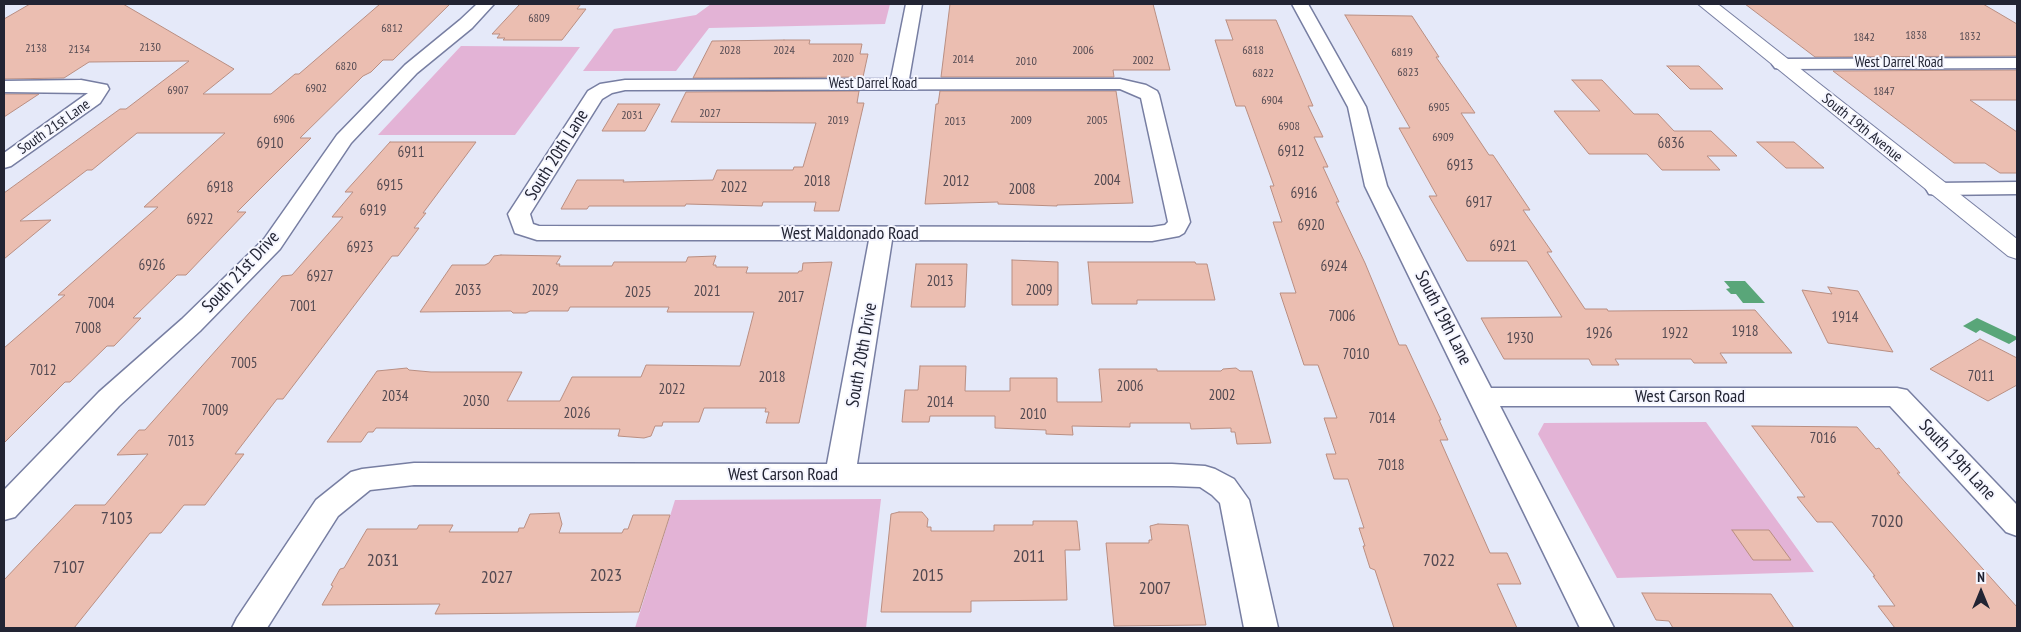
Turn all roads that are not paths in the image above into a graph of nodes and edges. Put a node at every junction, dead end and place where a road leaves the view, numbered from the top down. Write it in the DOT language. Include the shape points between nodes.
graph roads {
  1 [pos="486,4"];
  2 [pos="914,4"];
  3 [pos="1300,4"];
  4 [pos="1707,4"];
  5 [pos="2017,63"];
  6 [pos="1781,64"];
  7 [pos="899,84"];
  8 [pos="4,86"];
  9 [pos="607,88"];
  10 [pos="4,162"];
  11 [pos="2017,188"];
  12 [pos="1937,189"];
  13 [pos="523,228"];
  14 [pos="1176,228"];
  15 [pos="882,234"];
  16 [pos="2017,252"];
  17 [pos="1897,396"];
  18 [pos="1483,397"];
  19 [pos="840,475"];
  20 [pos="10,496"];
  21 [pos="2017,524"];
  22 [pos="249,628"];
  23 [pos="1261,628"];
  24 [pos="1597,628"];
  1 -- 20 [label="street, South 21st Drive" via="411,69 344,139 272,244"];
  2 -- 7 [label="street"];
  3 -- 18 [label="street, South 19th Lane" via="1357,108 1376,186"];
  4 -- 6 [label="main road, South 19th Avenue"];
  5 -- 6 [label="street, West Darrel Road"];
  6 -- 12 [label="main road, South 19th Avenue"];
  7 -- 9 [label="street, West Darrel Road" via="625,85"];
  7 -- 14 [label="street, West Darrel Road" via="1120,84 1139,89 1150,95 1177,214"];
  8 -- 10 [label="street, South 21st Lane" via="100,89 94,99"];
  9 -- 13 [label="street, South 20th Lane" via="595,95 519,214"];
  11 -- 12 [label="street"];
  12 -- 16 [label="main road, South 19th Avenue"];
  13 -- 15 [label="street, West Maldonado Road" via="536,233"];
  14 -- 15 [label="street, West Maldonado Road" via="1152,234"];
  15 -- 19 [label="street, South 20th Drive"];
  17 -- 18 [label="street, West Carson Road"];
  17 -- 21 [label="street, South 19th Lane"];
  18 -- 24 [label="street, South 19th Lane"];
  19 -- 22 [label="street, West Carson Road" via="414,474 362,480 326,508"];
  19 -- 23 [label="street, West Carson Road" via="1205,477 1223,487 1234,500"];
}
